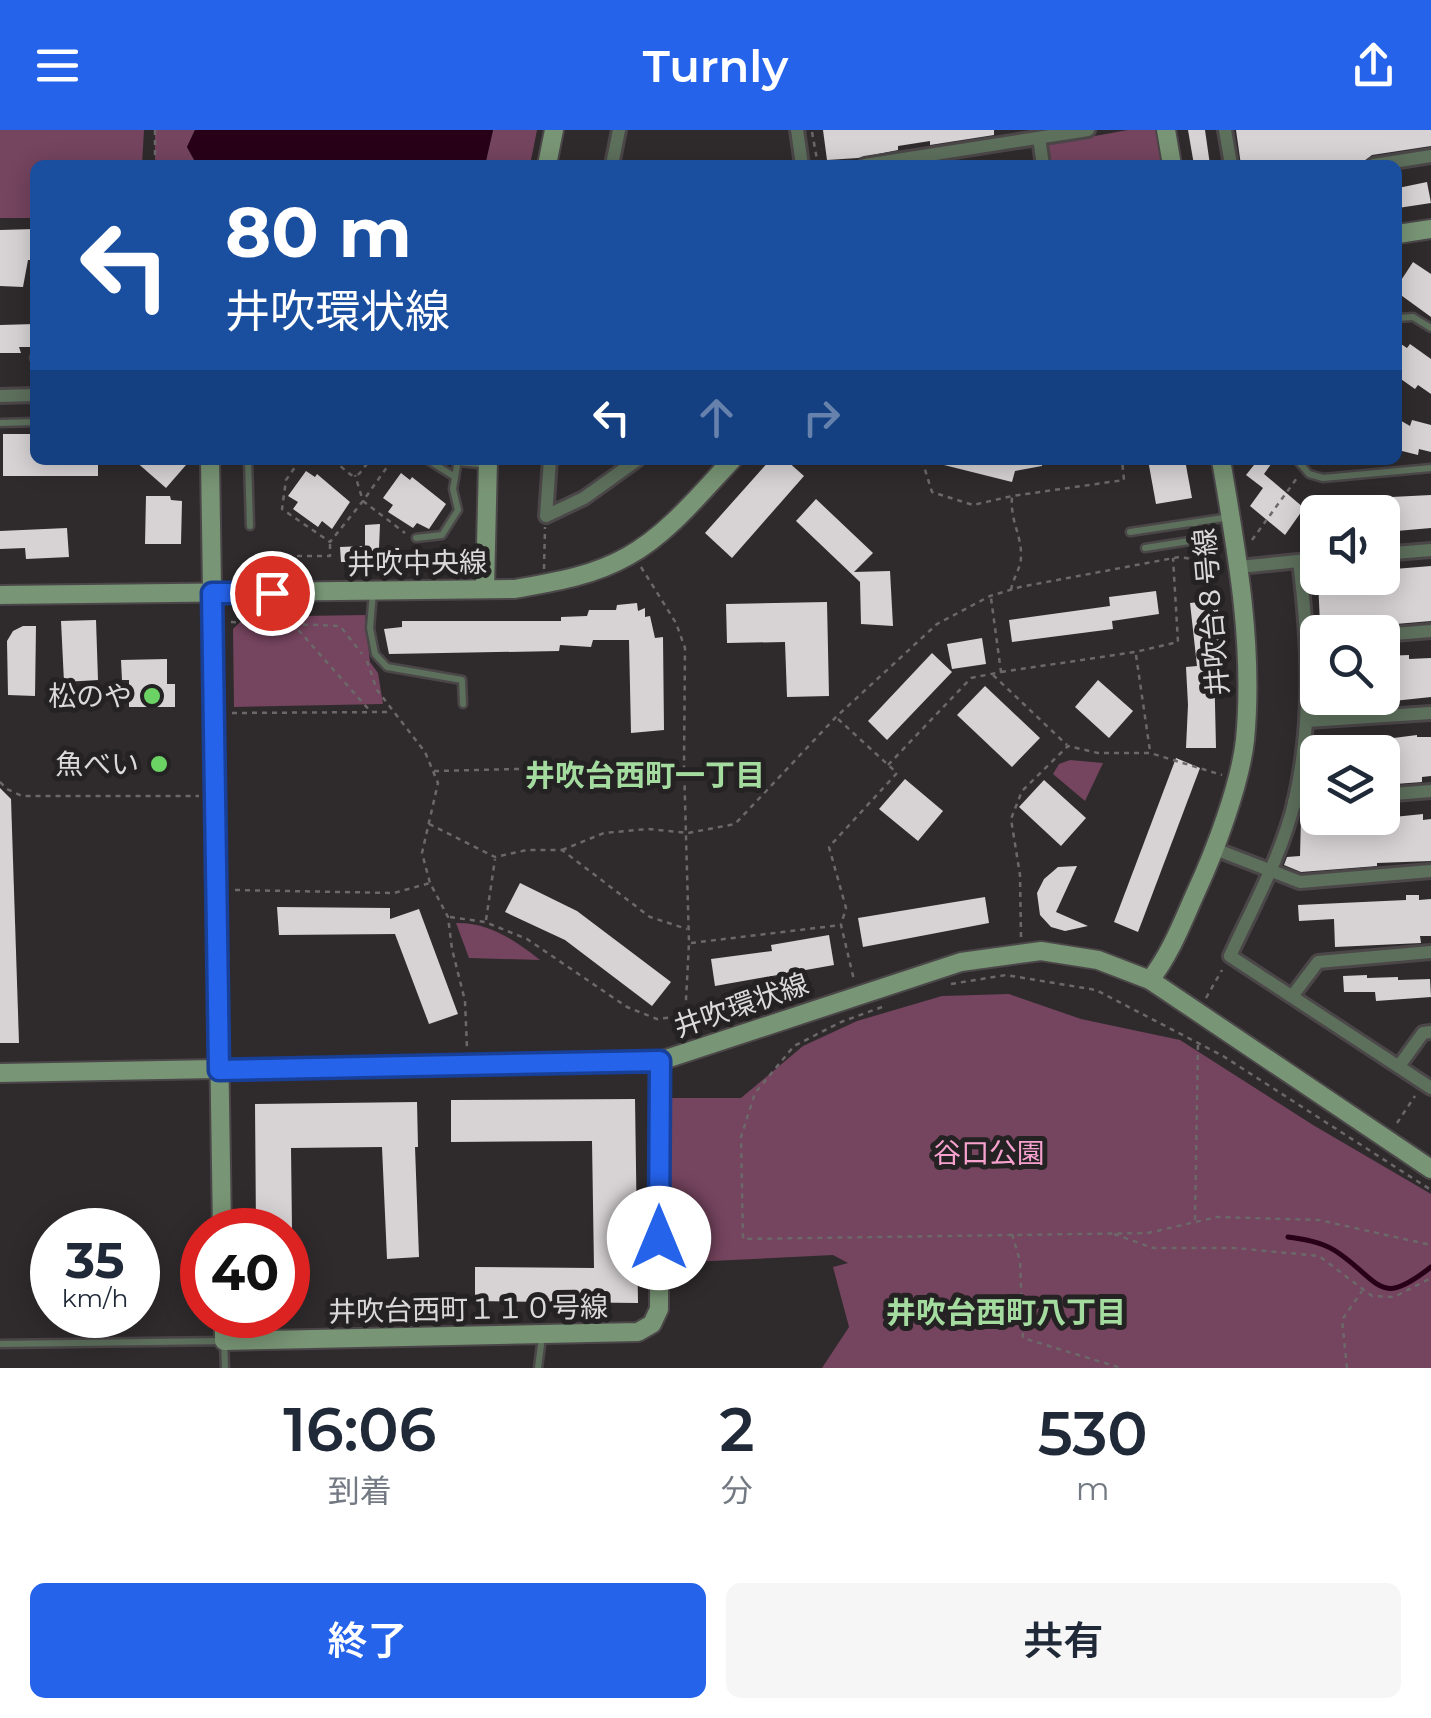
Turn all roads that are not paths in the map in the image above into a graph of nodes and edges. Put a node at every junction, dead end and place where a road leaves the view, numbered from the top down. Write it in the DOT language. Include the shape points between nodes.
graph roads {
  1 [pos="554,130"];
  2 [pos="619,130"];
  3 [pos="797,130"];
  4 [pos="1088,130"];
  5 [pos="1166,130"];
  6 [pos="1225,130"];
  7 [pos="1039,138"];
  8 [pos="1431,156"];
  9 [pos="547,160"];
  10 [pos="613,160"];
  11 [pos="801,160"];
  12 [pos="897,160"];
  13 [pos="1042,160"];
  14 [pos="1171,160"];
  15 [pos="1230,160"];
  16 [pos="1402,161"];
  17 [pos="1431,229"];
  18 [pos="1402,233"];
  19 [pos="1402,318"];
  20 [pos="1431,328"];
  21 [pos="0,396"];
  22 [pos="30,396"];
  23 [pos="0,422"];
  24 [pos="30,422"];
  25 [pos="210,465"];
  26 [pos="248,465"];
  27 [pos="436,465"];
  28 [pos="457,465"];
  29 [pos="488,465"];
  30 [pos="550,465"];
  31 [pos="631,465"];
  32 [pos="727,465"];
  33 [pos="1222,465"];
  34 [pos="1300,465"];
  35 [pos="1431,468"];
  36 [pos="455,478"];
  37 [pos="1231,517"];
  38 [pos="1194,522"];
  39 [pos="250,526"];
  40 [pos="1130,532"];
  41 [pos="416,538"];
  42 [pos="1145,548"];
  43 [pos="1431,550"];
  44 [pos="1400,553"];
  45 [pos="1299,561"];
  46 [pos="1239,567"];
  47 [pos="485,589"];
  48 [pos="374,591"];
  49 [pos="212,593"];
  50 [pos="0,595"];
  51 [pos="1308,615"];
  52 [pos="1431,631"];
  53 [pos="1400,634"];
  54 [pos="462,704"];
  55 [pos="1431,713"];
  56 [pos="1307,715"];
  57 [pos="1307,721"];
  58 [pos="1431,792"];
  59 [pos="1400,794"];
  60 [pos="1294,802"];
  61 [pos="1300,802"];
  62 [pos="1216,849"];
  63 [pos="1270,870"];
  64 [pos="1431,871"];
  65 [pos="1431,952"];
  66 [pos="1150,980"];
  67 [pos="1293,995"];
  68 [pos="1431,1032"];
  69 [pos="660,1061"];
  70 [pos="1399,1066"];
  71 [pos="219,1070"];
  72 [pos="0,1073"];
  73 [pos="1427,1085"];
  74 [pos="1431,1169"];
  75 [pos="222,1208"];
  76 [pos="542,1336"];
  77 [pos="224,1340"];
  78 [pos="0,1344"];
  79 [pos="225,1368"];
  80 [pos="538,1368"];
  1 -- 9 [label="street"];
  2 -- 10 [label="street"];
  3 -- 11 [label="street"];
  4 -- 7 [label="street"];
  5 -- 14 [label="street"];
  6 -- 15 [label="street"];
  7 -- 12 [label="street"];
  7 -- 13 [label="street"];
  8 -- 16 [label="street"];
  17 -- 18 [label="street"];
  19 -- 20 [label="lane"];
  21 -- 22 [label="street"];
  23 -- 24 [label="lane"];
  25 -- 49 [label="street"];
  26 -- 39 [label="lane"];
  27 -- 36 [label="lane"];
  28 -- 36 [label="lane"];
  29 -- 47 [label="street"];
  30 -- 31 [label="street" via="546,516"];
  32 -- 47 [label="street, 井吹中央線" via="633,554 572,578"];
  33 -- 37 [label="street, 井吹台８号線"];
  34 -- 35 [label="lane" via="1323,478"];
  36 -- 41 [label="lane" via="458,510 442,535"];
  37 -- 38 [label="lane"];
  37 -- 46 [label="street, 井吹台８号線"];
  38 -- 40 [label="lane"];
  38 -- 42 [label="lane" via="1196,540"];
  43 -- 44 [label="street"];
  45 -- 46 [label="street"];
  45 -- 51 [label="street"];
  46 -- 62 [label="street, 井吹台８号線" via="1248,667 1244,744"];
  47 -- 48 [label="street, 井吹中央線"];
  48 -- 49 [label="street, 井吹中央線"];
  48 -- 54 [label="lane" via="375,654 387,667 462,680"];
  49 -- 50 [label="street, 井吹中央線"];
  49 -- 71 [label="street"];
  52 -- 53 [label="street"];
  55 -- 57 [label="street"];
  56 -- 57 [label="street"];
  57 -- 60 [label="street"];
  58 -- 59 [label="street"];
  60 -- 61 [label="street"];
  60 -- 63 [label="street"];
  62 -- 63 [label="street"];
  62 -- 66 [label="street, 井吹台８号線" via="1167,958"];
  63 -- 64 [label="street" via="1300,882"];
  63 -- 67 [label="street" via="1230,956"];
  65 -- 67 [label="street" via="1318,962"];
  66 -- 69 [label="street, 井吹環状線" via="1098,960 1041,951 961,962"];
  66 -- 74 [label="street, 井吹環状線"];
  67 -- 70 [label="street"];
  68 -- 70 [label="street" via="1423,1033"];
  69 -- 71 [label="street, 井吹環状線"];
  69 -- 76 [label="street, 井吹台西町１１０号線" via="659,1309 638,1332"];
  70 -- 73 [label="street"];
  71 -- 72 [label="street, 井吹環状線"];
  71 -- 75 [label="street"];
  76 -- 77 [label="street, 井吹台西町１１０号線"];
  76 -- 80 [label="lane"];
  77 -- 78 [label="lane"];
  77 -- 79 [label="lane"];
}
